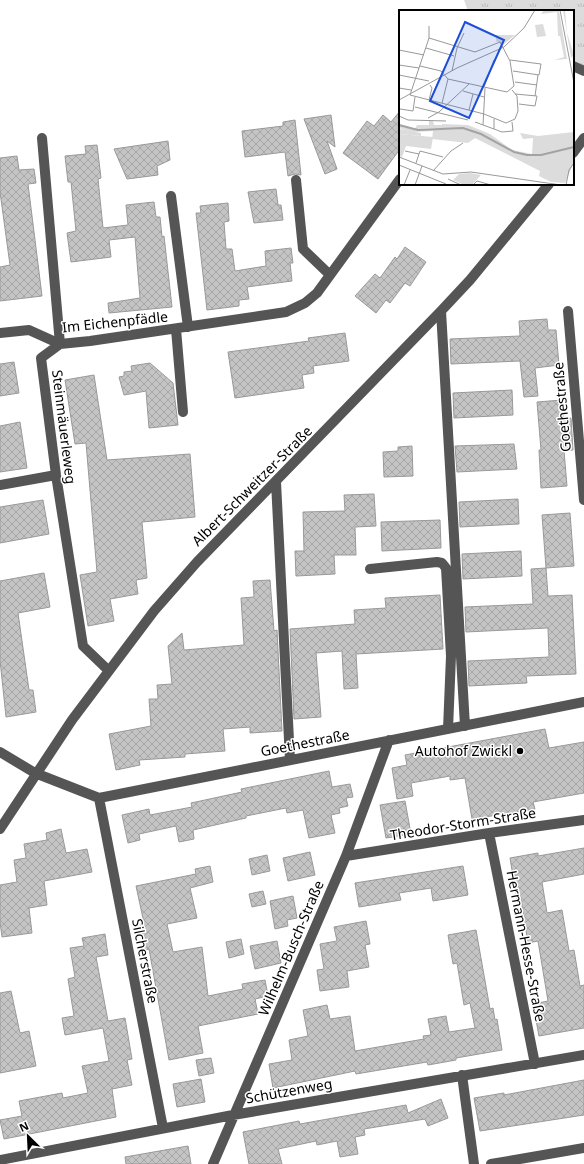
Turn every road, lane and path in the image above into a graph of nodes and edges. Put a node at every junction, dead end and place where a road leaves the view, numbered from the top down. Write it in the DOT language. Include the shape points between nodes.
graph roads {
  1 [pos="574,66"];
  2 [pos="584,71"];
  3 [pos="42,138"];
  4 [pos="584,138"];
  5 [pos="574,152"];
  6 [pos="296,180"];
  7 [pos="399,180"];
  8 [pos="548,185"];
  9 [pos="171,196"];
  10 [pos="330,275"];
  11 [pos="441,311"];
  12 [pos="568,311"];
  13 [pos="188,327"];
  14 [pos="176,329"];
  15 [pos="0,332"];
  16 [pos="60,344"];
  17 [pos="183,412"];
  18 [pos="56,475"];
  19 [pos="276,482"];
  20 [pos="0,485"];
  21 [pos="584,500"];
  22 [pos="370,569"];
  23 [pos="108,670"];
  24 [pos="584,702"];
  25 [pos="465,726"];
  26 [pos="448,729"];
  27 [pos="389,740"];
  28 [pos="0,752"];
  29 [pos="290,760"];
  30 [pos="35,773"];
  31 [pos="99,798"];
  32 [pos="584,820"];
  33 [pos="0,829"];
  34 [pos="489,833"];
  35 [pos="346,856"];
  36 [pos="584,1055"];
  37 [pos="534,1064"];
  38 [pos="462,1075"];
  39 [pos="233,1115"];
  40 [pos="163,1128"];
  41 [pos="584,1148"];
  42 [pos="0,1160"];
  43 [pos="213,1164"];
  44 [pos="474,1164"];
  45 [pos="490,1164"];
  1 -- 2 [label="street"];
  3 -- 16 [label="street"];
  4 -- 5 [label="street"];
  6 -- 10 [label="street" via="303,249"];
  7 -- 10 [label="street, Im Eichenpfädle"];
  8 -- 11 [label="street, Albert-Schweitzer-Straße" via="489,258"];
  9 -- 13 [label="street, Im Eichenpfädle"];
  10 -- 13 [label="street, Im Eichenpfädle" via="317,293 305,303 286,312"];
  11 -- 19 [label="street, Albert-Schweitzer-Straße"];
  11 -- 25 [label="street"];
  12 -- 21 [label="street, Goethestraße"];
  13 -- 14 [label="street, Im Eichenpfädle"];
  14 -- 16 [label="street, Im Eichenpfädle"];
  14 -- 17 [label="street"];
  15 -- 16 [label="street, Im Eichenpfädle" via="29,330"];
  16 -- 18 [label="street, Steinmäuerleweg" via="41,358"];
  18 -- 20 [label="street"];
  18 -- 23 [label="street, Steinmäuerleweg" via="83,646"];
  19 -- 23 [label="street, Albert-Schweitzer-Straße" via="197,562 154,611"];
  19 -- 29 [label="street"];
  22 -- 26 [label="street" via="437,562 446,568 451,656"];
  23 -- 30 [label="street, Albert-Schweitzer-Straße"];
  24 -- 25 [label="street, Goethestraße"];
  25 -- 26 [label="street, Goethestraße"];
  26 -- 27 [label="street, Goethestraße"];
  27 -- 29 [label="street, Goethestraße"];
  27 -- 35 [label="street, Wilhelm-Busch-Straße"];
  28 -- 30 [label="street"];
  29 -- 31 [label="street, Goethestraße"];
  30 -- 31 [label="street"];
  30 -- 33 [label="street, Albert-Schweitzer-Straße"];
  31 -- 40 [label="street, Silcherstraße"];
  32 -- 34 [label="street, Theodor-Storm-Straße"];
  34 -- 35 [label="street, Theodor-Storm-Straße"];
  34 -- 37 [label="street, Hermann-Hesse-Straße"];
  35 -- 39 [label="street, Wilhelm-Busch-Straße"];
  36 -- 37 [label="street, Schützenweg"];
  37 -- 38 [label="street, Schützenweg"];
  38 -- 39 [label="street, Schützenweg"];
  38 -- 44 [label="street"];
  39 -- 40 [label="street, Schützenweg"];
  39 -- 43 [label="street, Wilhelm-Busch-Straße"];
  40 -- 42 [label="street, Schützenweg"];
  41 -- 45 [label="street"];
}
